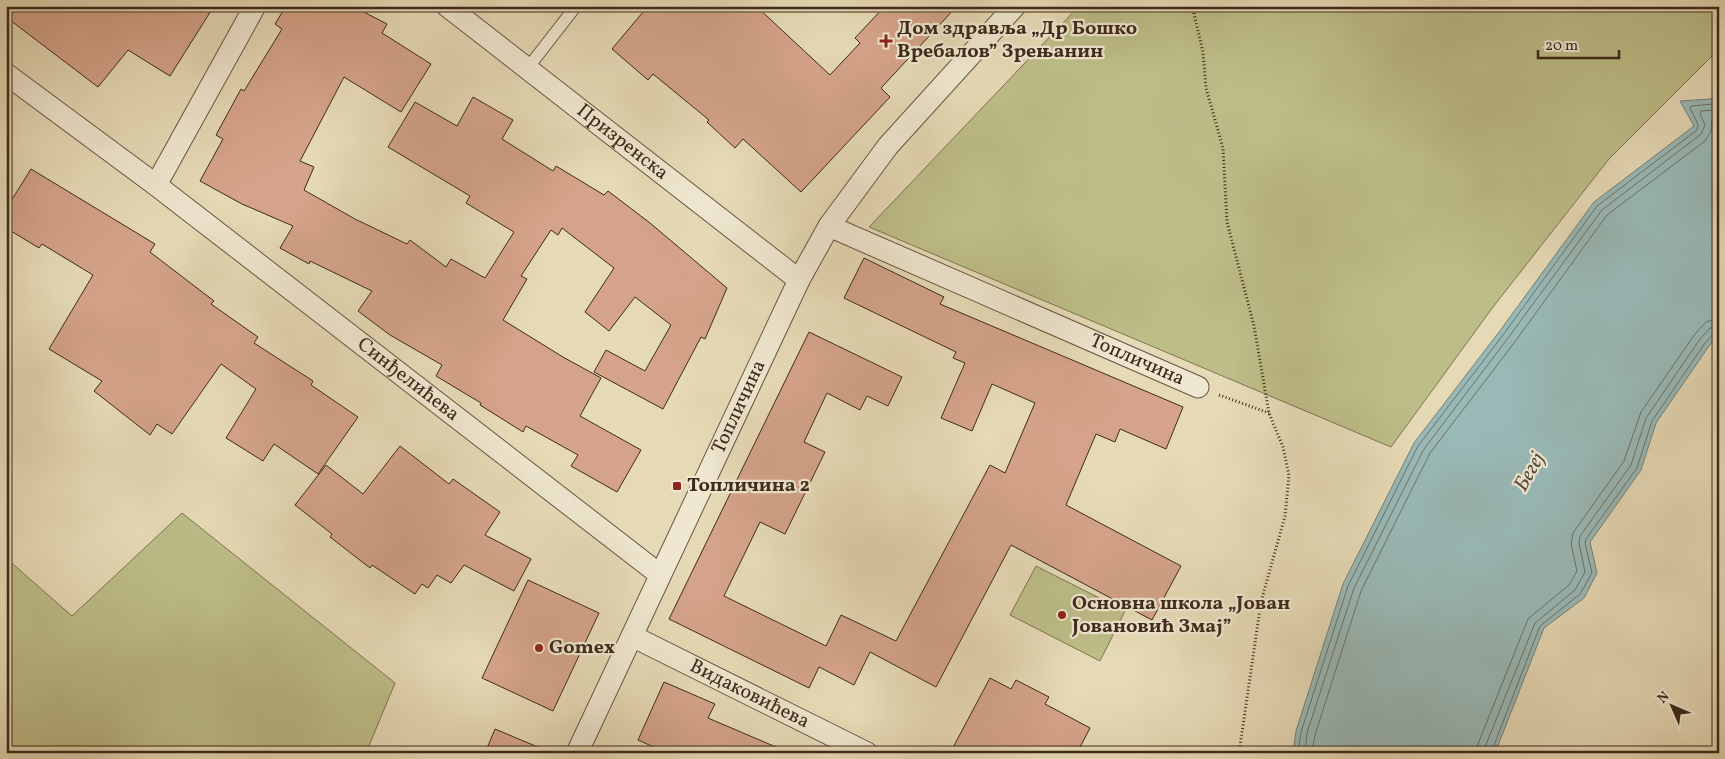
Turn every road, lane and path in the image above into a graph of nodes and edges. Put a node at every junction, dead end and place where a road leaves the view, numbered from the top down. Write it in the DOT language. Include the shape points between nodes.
graph roads {
  1 [pos="255,6"];
  2 [pos="447,6"];
  3 [pos="576,6"];
  4 [pos="1015,6"];
  5 [pos="1194,6"];
  6 [pos="527,69"];
  7 [pos="6,74"];
  8 [pos="156,185"];
  9 [pos="829,226"];
  10 [pos="799,280"];
  11 [pos="1198,386"];
  12 [pos="1269,413"];
  13 [pos="660,574"];
  14 [pos="632,636"];
  15 [pos="577,753"];
  16 [pos="866,753"];
  17 [pos="1239,753"];
  1 -- 8 [label="street"];
  2 -- 6 [label="street, Призренска"];
  3 -- 6 [label="lane"];
  4 -- 9 [label="street, Топличина" via="888,146"];
  5 -- 12 [label="path" via="1206,88 1223,148 1227,222 1254,326"];
  6 -- 10 [label="street, Призренска"];
  7 -- 8 [label="street, Синђелићева"];
  8 -- 13 [label="street, Синђелићева"];
  9 -- 10 [label="street, Топличина"];
  9 -- 11 [label="street, Топличина"];
  10 -- 13 [label="street, Топличина"];
  11 -- 12 [label="path"];
  12 -- 17 [label="path" via="1283,447 1289,476 1285,516 1262,602"];
  13 -- 14 [label="street, Топличина"];
  14 -- 15 [label="street, Топличина"];
  14 -- 16 [label="street, Видаковићева"];
}
